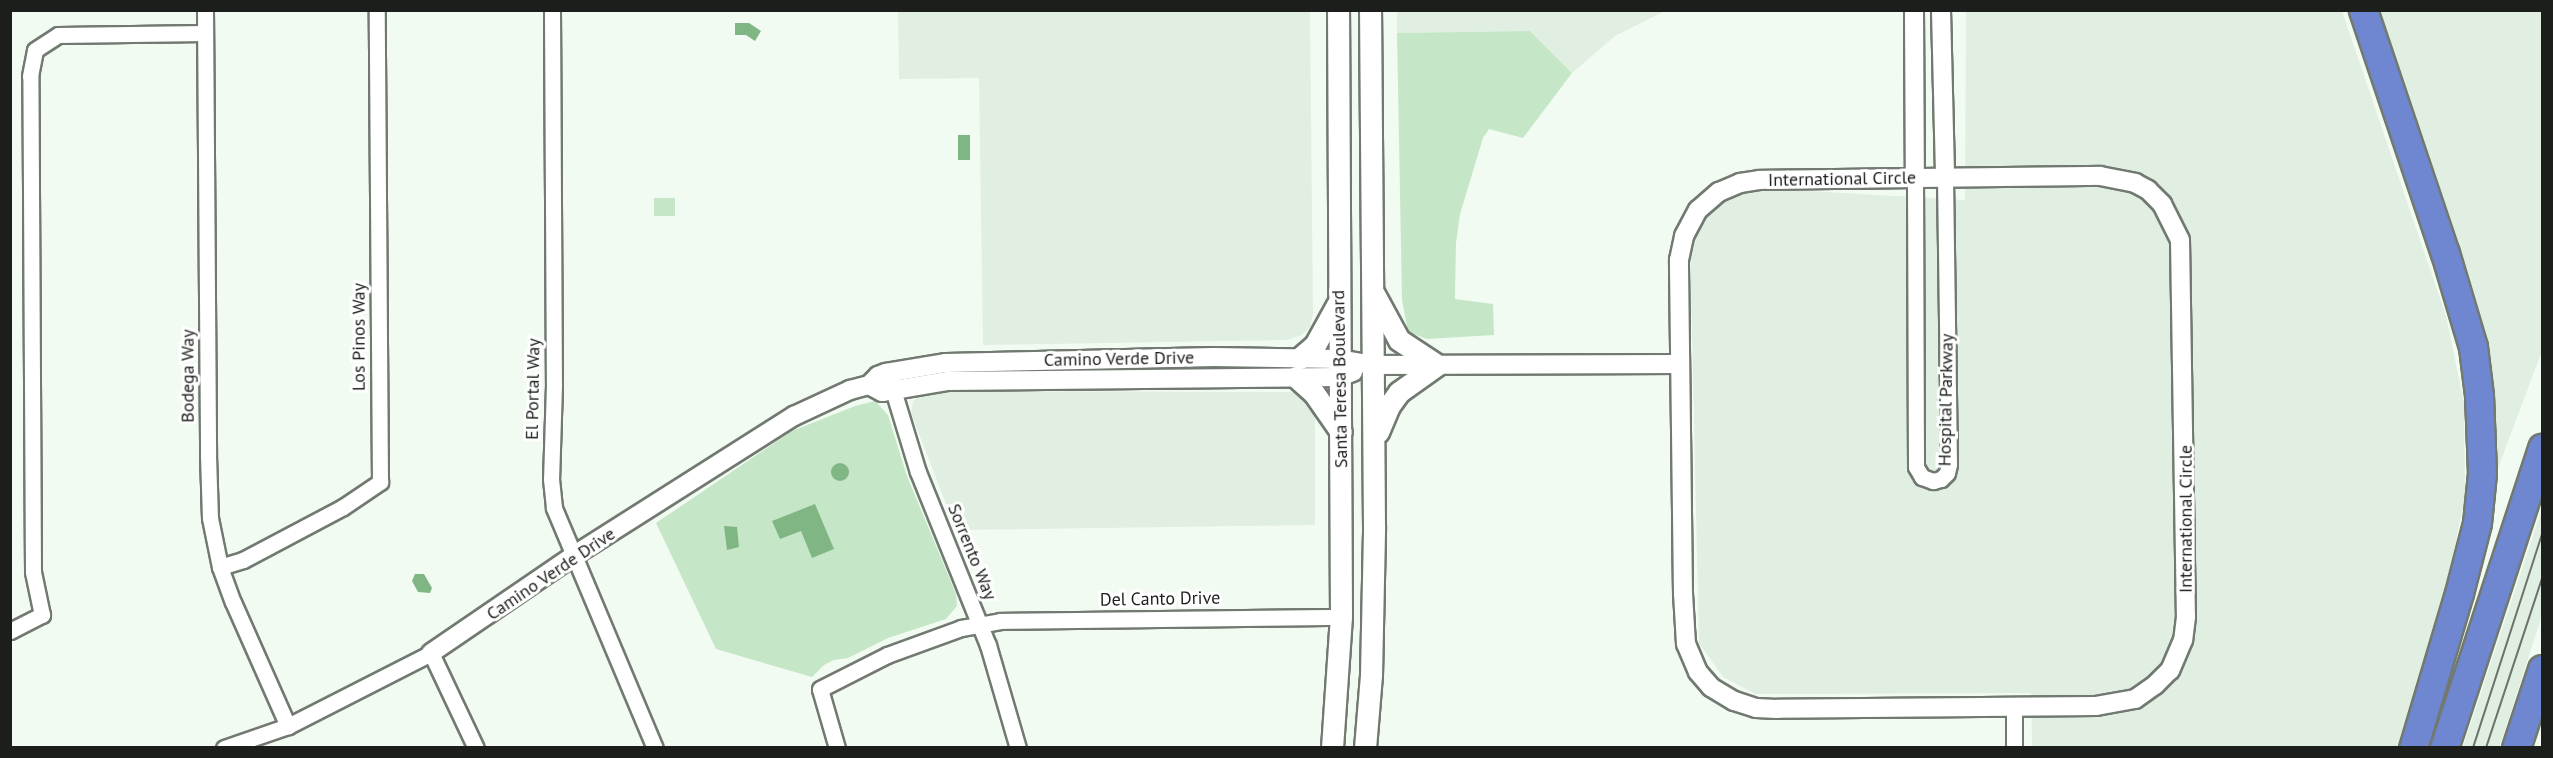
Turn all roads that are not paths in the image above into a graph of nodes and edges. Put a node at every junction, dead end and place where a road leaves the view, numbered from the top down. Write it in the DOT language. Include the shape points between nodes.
graph roads {
  1 [pos="205,10"];
  2 [pos="377,10"];
  3 [pos="552,10"];
  4 [pos="1338,10"];
  5 [pos="1370,10"];
  6 [pos="1914,10"];
  7 [pos="1941,10"];
  8 [pos="2364,10"];
  9 [pos="205,33"];
  10 [pos="1915,178"];
  11 [pos="1945,178"];
  12 [pos="1372,290"];
  13 [pos="1339,302"];
  14 [pos="1679,364"];
  15 [pos="1373,365"];
  16 [pos="1437,365"];
  17 [pos="1298,368"];
  18 [pos="1339,368"];
  19 [pos="890,382"];
  20 [pos="1341,433"];
  21 [pos="1374,440"];
  22 [pos="2542,448"];
  23 [pos="573,556"];
  24 [pos="220,567"];
  25 [pos="1341,617"];
  26 [pos="980,625"];
  27 [pos="10,631"];
  28 [pos="431,653"];
  29 [pos="2542,669"];
  30 [pos="2014,707"];
  31 [pos="2542,720"];
  32 [pos="288,726"];
  33 [pos="2518,741"];
  34 [pos="224,747"];
  35 [pos="476,747"];
  36 [pos="655,747"];
  37 [pos="837,747"];
  38 [pos="1018,747"];
  39 [pos="1332,747"];
  40 [pos="1365,747"];
  41 [pos="2014,747"];
  42 [pos="2413,747"];
  43 [pos="2444,747"];
  1 -- 9 [label="street, Bodega Way"];
  2 -- 24 [label="street, Los Pinos Way" via="380,482 343,507 243,560"];
  3 -- 23 [label="street, El Portal Way" via="551,479 554,508"];
  4 -- 13 [label="main road, Santa Teresa Boulevard"];
  5 -- 12 [label="main road, Santa Teresa Boulevard"];
  6 -- 10 [label="street, Hospital Parkway"];
  7 -- 11 [label="street, Hospital Parkway"];
  8 -- 42 [label="highway" via="2448,263 2473,347 2479,395 2482,473 2477,523"];
  9 -- 24 [label="street, Bodega Way" via="208,455 210,518"];
  9 -- 27 [label="street" via="58,35 35,50 30,76 33,572 42,615"];
  10 -- 11 [label="street, International Circle"];
  10 -- 11 [label="street, Hospital Parkway" via="1916,467 1922,477 1933,481 1947,473 1949,464"];
  10 -- 14 [label="street, International Circle" via="1759,180 1719,192 1698,210 1684,236 1679,260"];
  11 -- 30 [label="street, International Circle" via="2100,176 2135,183 2163,204 2180,240 2187,594 2178,656 2155,685 2135,699 2097,706"];
  12 -- 15 [label="main road, Santa Teresa Boulevard"];
  12 -- 16 [label="main road" via="1399,340"];
  13 -- 17 [label="main road"];
  13 -- 18 [label="main road, Santa Teresa Boulevard"];
  14 -- 16 [label="street, Camino Verde Drive"];
  14 -- 30 [label="street, International Circle" via="1683,621 1690,656 1711,687 1756,708"];
  15 -- 16 [label="street, Camino Verde Drive"];
  15 -- 18 [label="street, Camino Verde Drive"];
  15 -- 21 [label="main road, Santa Teresa Boulevard"];
  16 -- 21 [label="main road" via="1399,392"];
  17 -- 18 [label="street, Camino Verde Drive"];
  17 -- 19 [label="street, Camino Verde Drive"];
  17 -- 20 [label="main road"];
  18 -- 20 [label="main road, Santa Teresa Boulevard"];
  19 -- 23 [label="street, Camino Verde Drive" via="878,376 869,385 794,416"];
  19 -- 26 [label="street, Sorrento Way" via="918,472"];
  20 -- 25 [label="main road, Santa Teresa Boulevard"];
  21 -- 40 [label="main road, Santa Teresa Boulevard" via="1371,675"];
  22 -- 43 [label="highway"];
  23 -- 28 [label="street, Camino Verde Drive"];
  23 -- 36 [label="street, El Portal Way"];
  24 -- 32 [label="street, Bodega Way"];
  25 -- 26 [label="street, Del Canto Drive" via="1000,621"];
  25 -- 39 [label="main road, Santa Teresa Boulevard"];
  26 -- 37 [label="street, Del Canto Drive" via="887,655 820,689"];
  26 -- 38 [label="street, Sorrento Way"];
  28 -- 32 [label="street, Camino Verde Drive"];
  28 -- 35 [label="street"];
  29 -- 33 [label="highway"];
  30 -- 41 [label="street"];
  31 -- 33 [label="highway"];
  32 -- 34 [label="street, Camino Verde Drive"];
}
